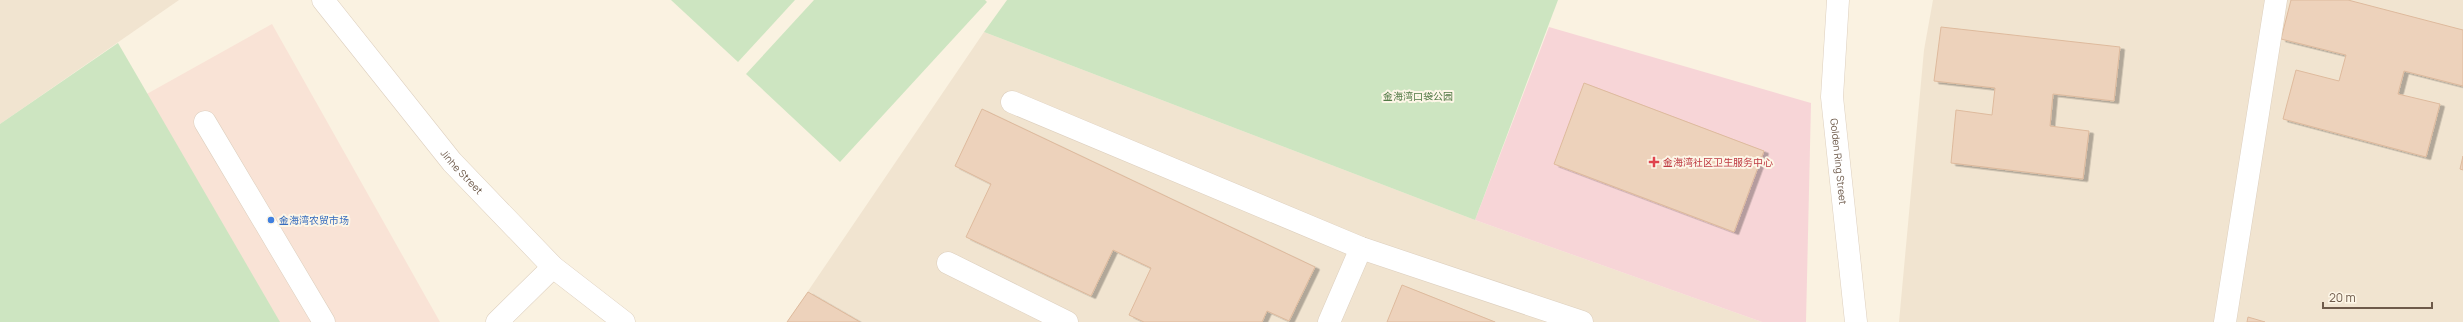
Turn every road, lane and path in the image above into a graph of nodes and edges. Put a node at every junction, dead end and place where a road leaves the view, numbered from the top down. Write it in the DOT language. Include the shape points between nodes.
graph roads {
  1 [pos="323,0"];
  2 [pos="1838,0"];
  3 [pos="2276,0"];
  4 [pos="1012,102"];
  5 [pos="205,122"];
  6 [pos="1361,248"];
  7 [pos="948,263"];
  8 [pos="553,267"];
  9 [pos="324,322"];
  10 [pos="497,322"];
  11 [pos="624,322"];
  12 [pos="1067,322"];
  13 [pos="1329,322"];
  14 [pos="1582,322"];
  15 [pos="1856,322"];
  16 [pos="2225,322"];
  1 -- 8 [label="street, Jinhe Street" via="452,162"];
  2 -- 15 [label="street, Golden Ring Street" via="1832,97"];
  3 -- 16 [label="street"];
  4 -- 6 [label="street"];
  5 -- 9 [label="street"];
  6 -- 13 [label="street"];
  6 -- 14 [label="street"];
  7 -- 12 [label="street"];
  8 -- 10 [label="street"];
  8 -- 11 [label="street, Jinhe Street"];
}
